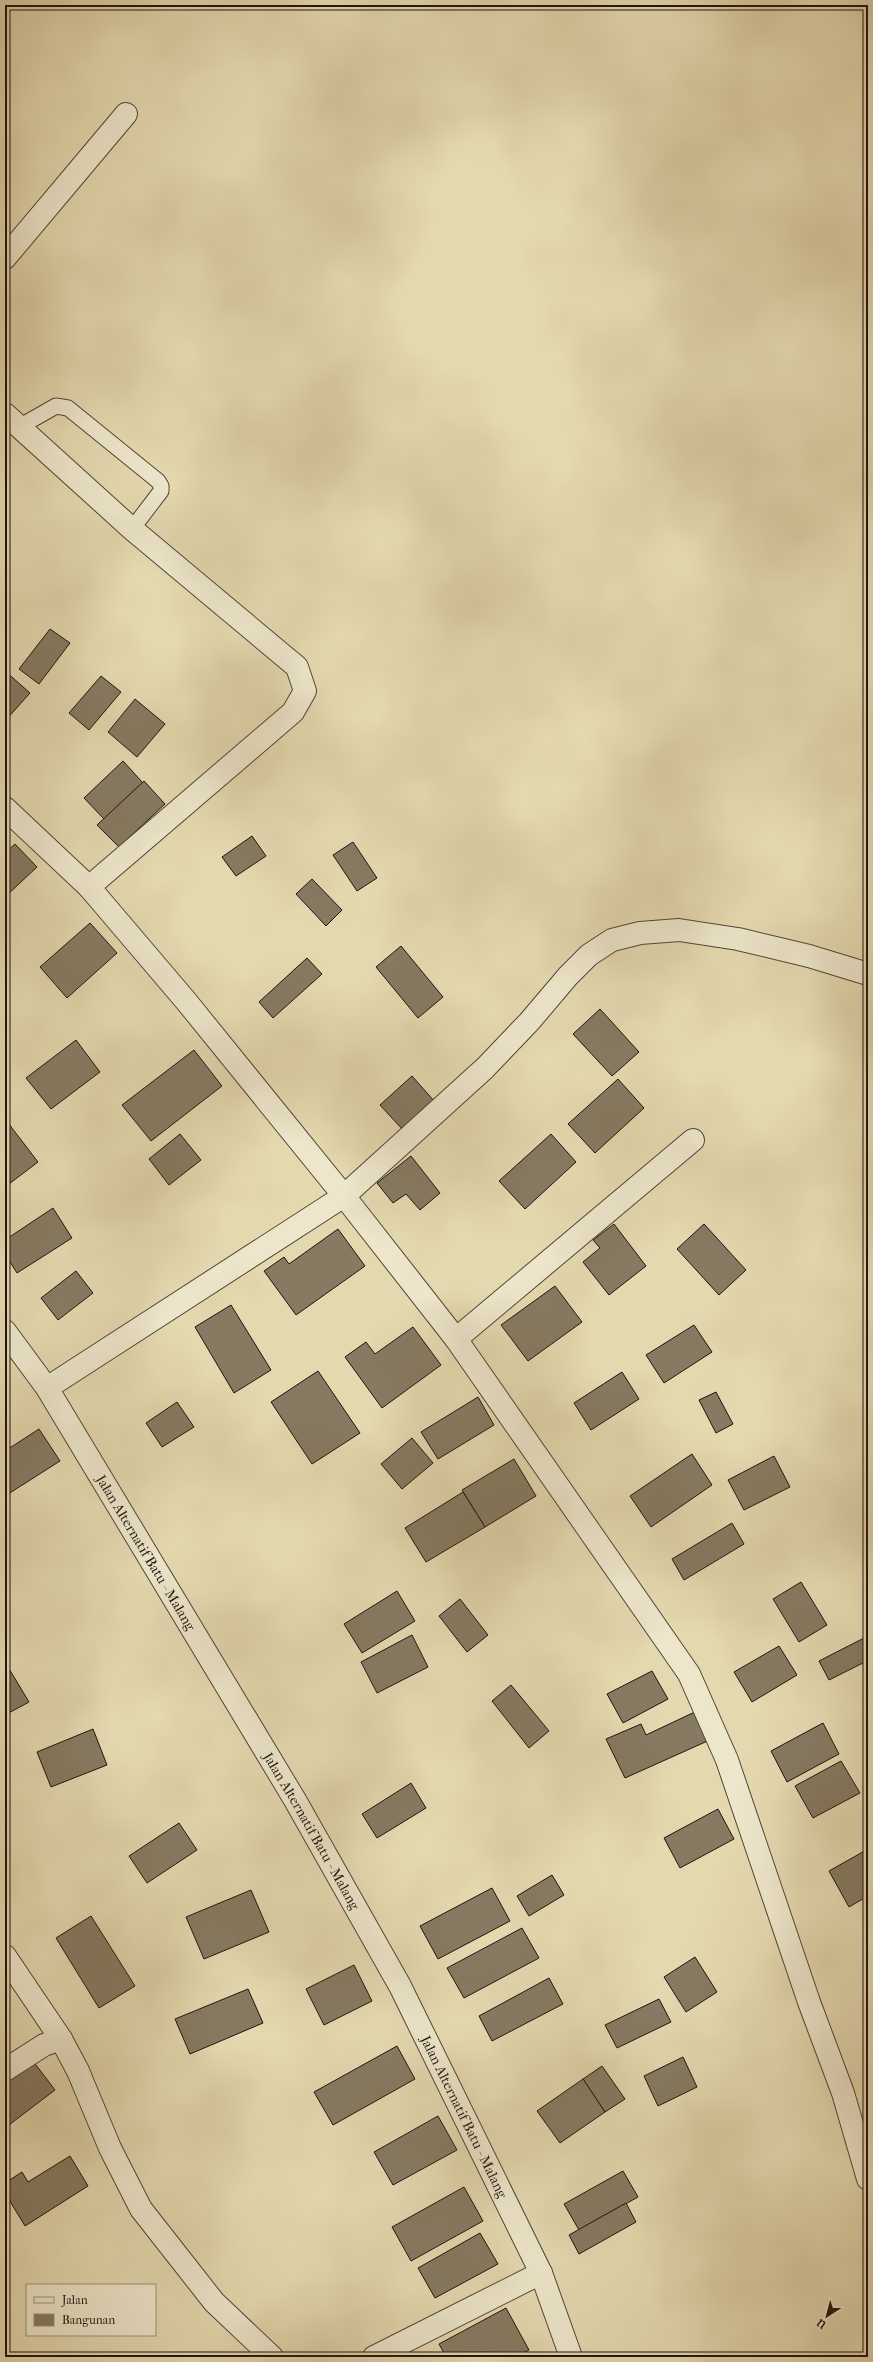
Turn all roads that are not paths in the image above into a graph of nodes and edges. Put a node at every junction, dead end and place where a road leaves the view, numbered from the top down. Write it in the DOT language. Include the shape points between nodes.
graph roads {
  1 [pos="126,114"];
  2 [pos="5,258"];
  3 [pos="12,420"];
  4 [pos="132,529"];
  5 [pos="5,808"];
  6 [pos="89,887"];
  7 [pos="868,974"];
  8 [pos="694,1140"];
  9 [pos="344,1196"];
  10 [pos="5,1331"];
  11 [pos="456,1339"];
  12 [pos="47,1388"];
  13 [pos="5,1956"];
  14 [pos="53,2042"];
  15 [pos="5,2070"];
  16 [pos="868,2179"];
  17 [pos="540,2273"];
  18 [pos="272,2357"];
  19 [pos="374,2357"];
  20 [pos="571,2357"];
  1 -- 2 [label="street"];
  3 -- 4 [label="street"];
  3 -- 4 [label="lane" via="56,406 68,408 158,481 160,491"];
  4 -- 6 [label="street" via="298,667 305,691 294,712"];
  5 -- 6 [label="street"];
  6 -- 9 [label="street" via="182,996"];
  7 -- 9 [label="street" via="752,942 679,930 640,933 612,940 589,955 573,970 529,1022 485,1068"];
  8 -- 11 [label="street"];
  9 -- 11 [label="street"];
  9 -- 12 [label="street"];
  10 -- 12 [label="street, Jalan Alternatif Batu - Malang"];
  11 -- 16 [label="street" via="655,1623 692,1681 727,1760 809,2002 843,2093"];
  12 -- 17 [label="street, Jalan Alternatif Batu - Malang" via="296,1800 400,1986"];
  13 -- 14 [label="street"];
  14 -- 15 [label="street"];
  14 -- 18 [label="street" via="78,2071 110,2148 141,2209 214,2302"];
  17 -- 19 [label="street"];
  17 -- 20 [label="street, Jalan Alternatif Batu - Malang"];
}
